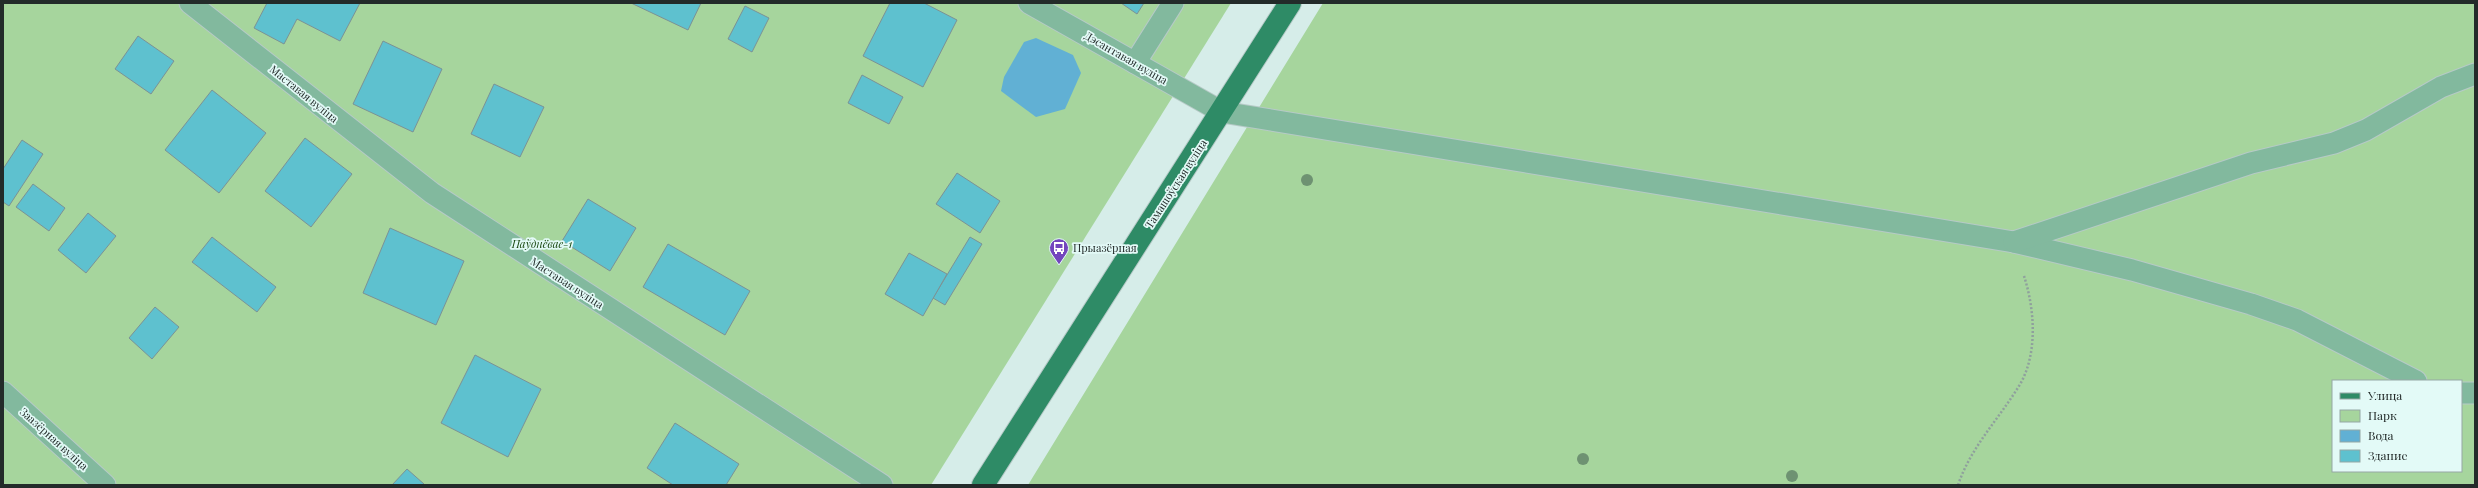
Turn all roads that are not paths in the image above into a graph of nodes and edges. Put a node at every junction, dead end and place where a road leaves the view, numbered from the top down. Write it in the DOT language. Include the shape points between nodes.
graph roads {
  1 [pos="190,3"];
  2 [pos="1030,3"];
  3 [pos="1173,3"];
  4 [pos="1290,3"];
  5 [pos="1135,63"];
  6 [pos="2475,74"];
  7 [pos="1222,112"];
  8 [pos="2014,242"];
  9 [pos="2414,380"];
  10 [pos="3,392"];
  11 [pos="2462,392"];
  12 [pos="2475,394"];
  13 [pos="870,482"];
  14 [pos="106,485"];
  15 [pos="984,485"];
  1 -- 13 [label="lane, Маставая вуліца" via="432,193"];
  2 -- 5 [label="lane, Дэсантавая вуліца"];
  3 -- 5 [label="lane"];
  4 -- 7 [label="main road, Тамашоўская вуліца"];
  5 -- 7 [label="lane, Дэсантавая вуліца"];
  6 -- 8 [label="lane" via="2441,87 2366,130 2334,143 2251,163"];
  7 -- 8 [label="lane"];
  7 -- 15 [label="main road, Тамашоўская вуліца"];
  8 -- 9 [label="lane" via="2132,270 2251,304 2297,320"];
  10 -- 14 [label="lane, Заазёрная вуліца"];
  11 -- 12 [label="lane"];
}
